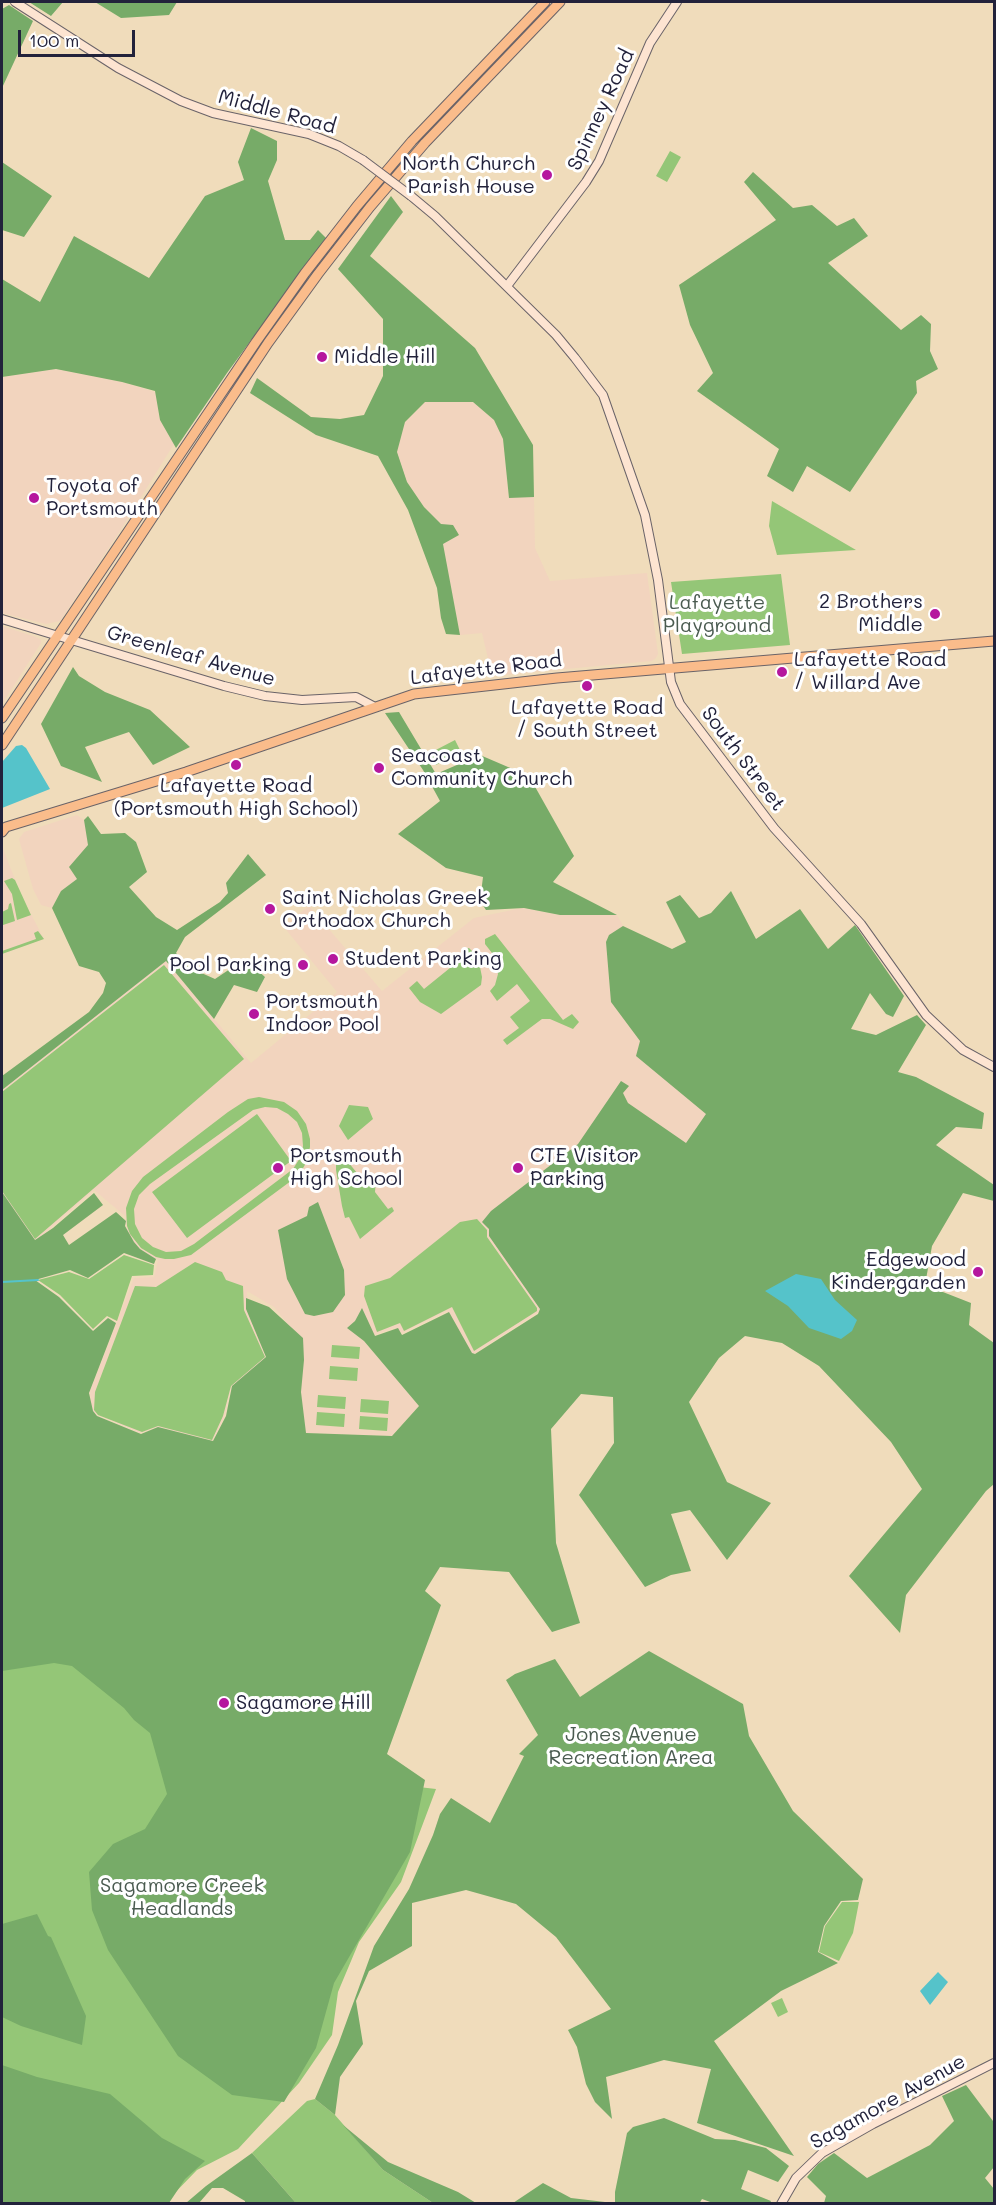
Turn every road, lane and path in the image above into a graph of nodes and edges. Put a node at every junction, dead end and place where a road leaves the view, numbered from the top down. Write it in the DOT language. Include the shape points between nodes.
graph roads {
  1 [pos="15,2"];
  2 [pos="545,2"];
  3 [pos="560,2"];
  4 [pos="677,2"];
  5 [pos="507,286"];
  6 [pos="603,395"];
  7 [pos="2,619"];
  8 [pos="58,636"];
  9 [pos="73,640"];
  10 [pos="992,641"];
  11 [pos="670,669"];
  12 [pos="374,706"];
  13 [pos="2,718"];
  14 [pos="2,745"];
  15 [pos="3,828"];
  16 [pos="994,1067"];
  17 [pos="994,2062"];
  18 [pos="781,2204"];
  1 -- 5 [label="main road, Middle Road, bridge" via="132,76 181,101 213,113 319,138 349,151 435,216"];
  2 -- 8 [label="main road" via="412,141 339,228 266,327"];
  3 -- 9 [label="main road" via="425,143 318,274 268,343"];
  4 -- 5 [label="main road, Spinney Road" via="650,43 599,161"];
  5 -- 6 [label="main road, Middle Road" via="566,347"];
  6 -- 11 [label="main road, South Street" via="649,531"];
  7 -- 8 [label="main road, Greenleaf Avenue"];
  8 -- 9 [label="main road, Greenleaf Avenue"];
  8 -- 13 [label="main road"];
  9 -- 12 [label="main road, Greenleaf Avenue" via="265,696 302,700 356,697"];
  9 -- 14 [label="main road"];
  10 -- 11 [label="main road, Lafayette Road"];
  11 -- 12 [label="main road, Lafayette Road" via="428,691"];
  11 -- 16 [label="main road, South Street" via="676,697 685,711 769,821 872,939 926,1015 963,1050"];
  12 -- 15 [label="main road, Lafayette Road" via="186,772"];
  17 -- 18 [label="main road, Sagamore Avenue" via="822,2153 796,2178"];
}
